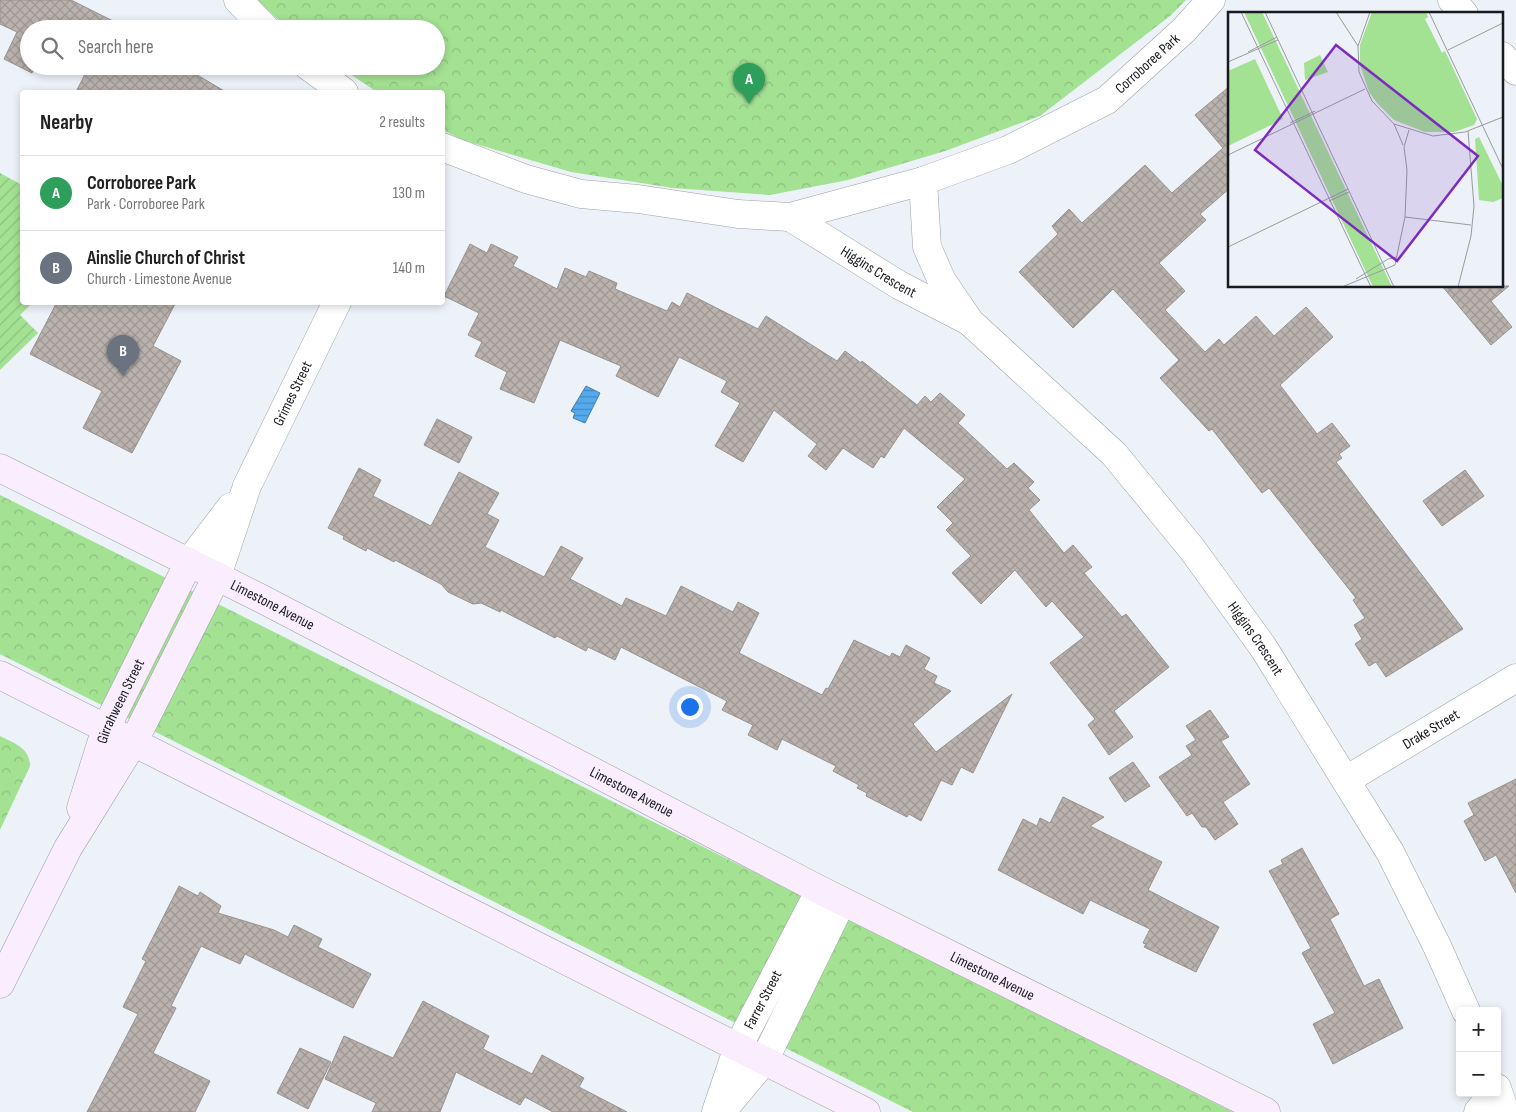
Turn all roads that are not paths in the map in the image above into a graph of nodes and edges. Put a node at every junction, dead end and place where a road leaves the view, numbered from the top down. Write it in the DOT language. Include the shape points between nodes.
graph roads {
  1 [pos="238,0"];
  2 [pos="1212,0"];
  3 [pos="1452,0"];
  4 [pos="1462,12"];
  5 [pos="257,20"];
  6 [pos="1504,58"];
  7 [pos="1516,71"];
  8 [pos="320,75"];
  9 [pos="341,90"];
  10 [pos="445,148"];
  11 [pos="923,181"];
  12 [pos="790,217"];
  13 [pos="336,305"];
  14 [pos="970,322"];
  15 [pos="0,468"];
  16 [pos="247,486"];
  17 [pos="189,562"];
  18 [pos="217,576"];
  19 [pos="0,675"];
  20 [pos="1516,678"];
  21 [pos="106,728"];
  22 [pos="133,743"];
  23 [pos="1346,780"];
  24 [pos="68,848"];
  25 [pos="831,895"];
  26 [pos="0,984"];
  27 [pos="1464,1007"];
  28 [pos="738,1047"];
  29 [pos="764,1061"];
  30 [pos="1490,1097"];
  31 [pos="1500,1097"];
  32 [pos="716,1112"];
  33 [pos="722,1112"];
  34 [pos="866,1112"];
  35 [pos="1266,1112"];
  36 [pos="1478,1112"];
  37 [pos="1505,1112"];
  1 -- 5 [label="street"];
  2 -- 11 [label="street, Corroboree Park" via="1107,100 1008,150"];
  3 -- 4 [label="street"];
  6 -- 7 [label="street"];
  8 -- 9 [label="street"];
  10 -- 12 [label="street, Corroboree Park" via="526,179 581,194 738,214"];
  11 -- 12 [label="street, Corroboree Park"];
  11 -- 14 [label="street, Higgins Crescent" via="927,247 942,281"];
  12 -- 14 [label="street, Higgins Crescent" via="899,285"];
  13 -- 16 [label="street, Grimes Street"];
  14 -- 23 [label="street, Higgins Crescent" via="1114,454 1192,549 1263,647"];
  15 -- 17 [label="main road, Limestone Avenue"];
  16 -- 17 [label="street, Grimes Street"];
  16 -- 18 [label="street, Grimes Street"];
  17 -- 18 [label="main road, Limestone Avenue"];
  17 -- 21 [label="main road, Girrahween Street"];
  18 -- 22 [label="main road, Girrahween Street"];
  18 -- 25 [label="main road, Limestone Avenue"];
  19 -- 21 [label="main road"];
  20 -- 23 [label="street, Drake Street"];
  21 -- 22 [label="main road"];
  21 -- 24 [label="main road, Girrahween Street"];
  22 -- 24 [label="main road, Girrahween Street"];
  22 -- 28 [label="main road"];
  23 -- 27 [label="street, Higgins Crescent" via="1390,852"];
  24 -- 26 [label="main road, Girrahween Street"];
  25 -- 28 [label="street, Farrer Street"];
  25 -- 29 [label="street, Farrer Street"];
  25 -- 35 [label="main road, Limestone Avenue"];
  28 -- 29 [label="main road"];
  28 -- 32 [label="street, Farrer Street"];
  29 -- 33 [label="street, Farrer Street"];
  29 -- 34 [label="main road"];
  30 -- 36 [label="street"];
  31 -- 37 [label="street"];
}
